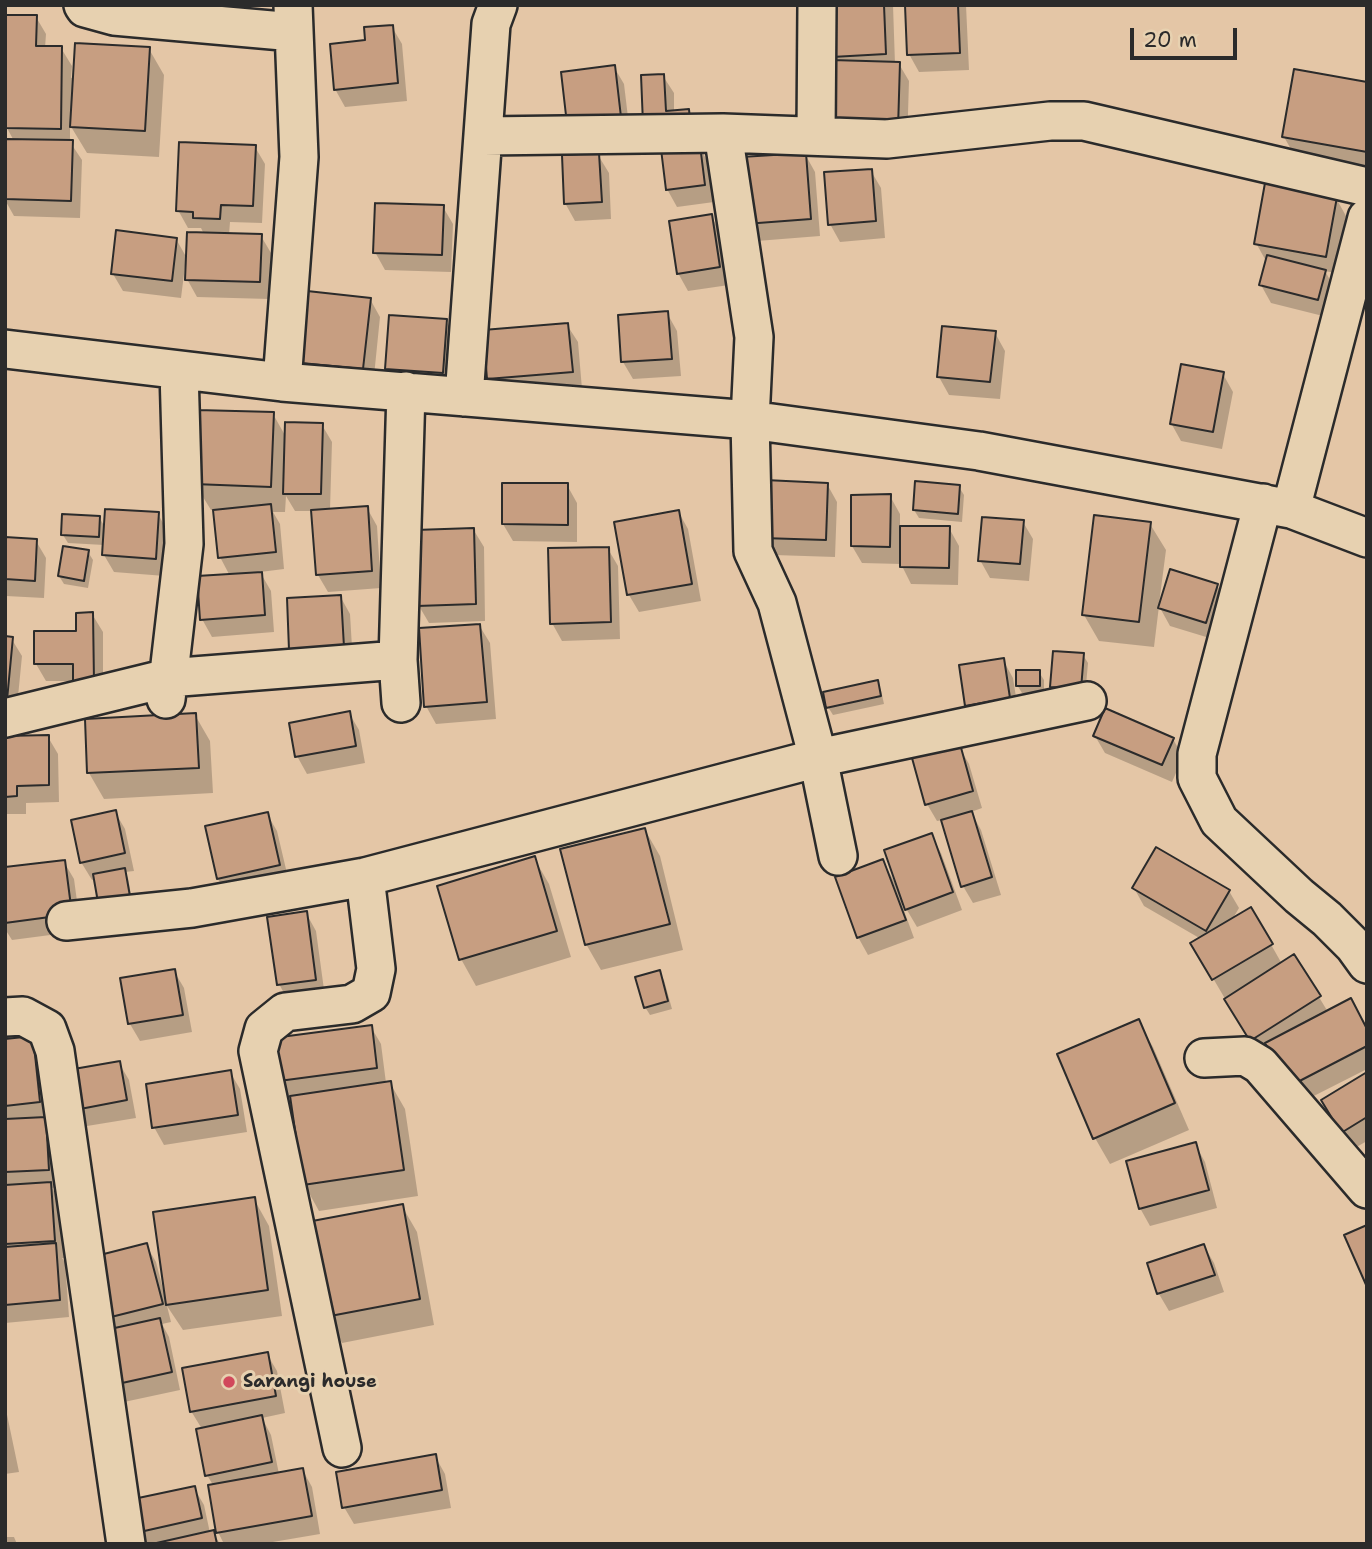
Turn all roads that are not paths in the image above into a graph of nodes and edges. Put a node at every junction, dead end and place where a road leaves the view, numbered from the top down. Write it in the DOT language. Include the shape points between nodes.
graph roads {
  1 [pos="83,5"];
  2 [pos="498,5"];
  3 [pos="817,5"];
  4 [pos="293,19"];
  5 [pos="723,133"];
  6 [pos="816,135"];
  7 [pos="484,136"];
  8 [pos="1367,187"];
  9 [pos="1367,218"];
  10 [pos="5,349"];
  11 [pos="179,371"];
  12 [pos="282,382"];
  13 [pos="406,391"];
  14 [pos="464,397"];
  15 [pos="750,420"];
  16 [pos="1277,506"];
  17 [pos="1367,538"];
  18 [pos="398,660"];
  19 [pos="167,689"];
  20 [pos="1087,701"];
  21 [pos="401,704"];
  22 [pos="5,718"];
  23 [pos="818,758"];
  24 [pos="838,856"];
  25 [pos="365,877"];
  26 [pos="66,921"];
  27 [pos="1367,964"];
  28 [pos="5,1017"];
  29 [pos="1204,1058"];
  30 [pos="1367,1189"];
  31 [pos="342,1448"];
  32 [pos="126,1544"];
  1 -- 4 [label="street" via="114,16"];
  2 -- 7 [label="street" via="491,24"];
  3 -- 6 [label="street"];
  4 -- 12 [label="street" via="299,157"];
  5 -- 6 [label="street"];
  5 -- 7 [label="street"];
  5 -- 15 [label="street" via="754,337"];
  6 -- 8 [label="street" via="887,139 1084,121"];
  7 -- 14 [label="street"];
  9 -- 16 [label="street"];
  10 -- 11 [label="street"];
  11 -- 12 [label="street"];
  11 -- 19 [label="street" via="184,544"];
  12 -- 13 [label="street"];
  13 -- 14 [label="street"];
  13 -- 18 [label="street"];
  14 -- 15 [label="street"];
  15 -- 16 [label="street" via="979,451"];
  15 -- 23 [label="street" via="753,551 777,603"];
  16 -- 17 [label="street"];
  16 -- 27 [label="street" via="1196,754 1196,778 1219,821 1336,928"];
  18 -- 19 [label="street"];
  18 -- 21 [label="street"];
  19 -- 22 [label="street"];
  20 -- 23 [label="street"];
  23 -- 24 [label="street"];
  23 -- 25 [label="street"];
  25 -- 26 [label="street" via="192,908"];
  25 -- 31 [label="street" via="376,969 371,993 352,1004 285,1012 264,1028 258,1051"];
  28 -- 32 [label="street" via="23,1016 47,1029 55,1051"];
  29 -- 30 [label="street" via="1245,1056 1260,1065"];
}
